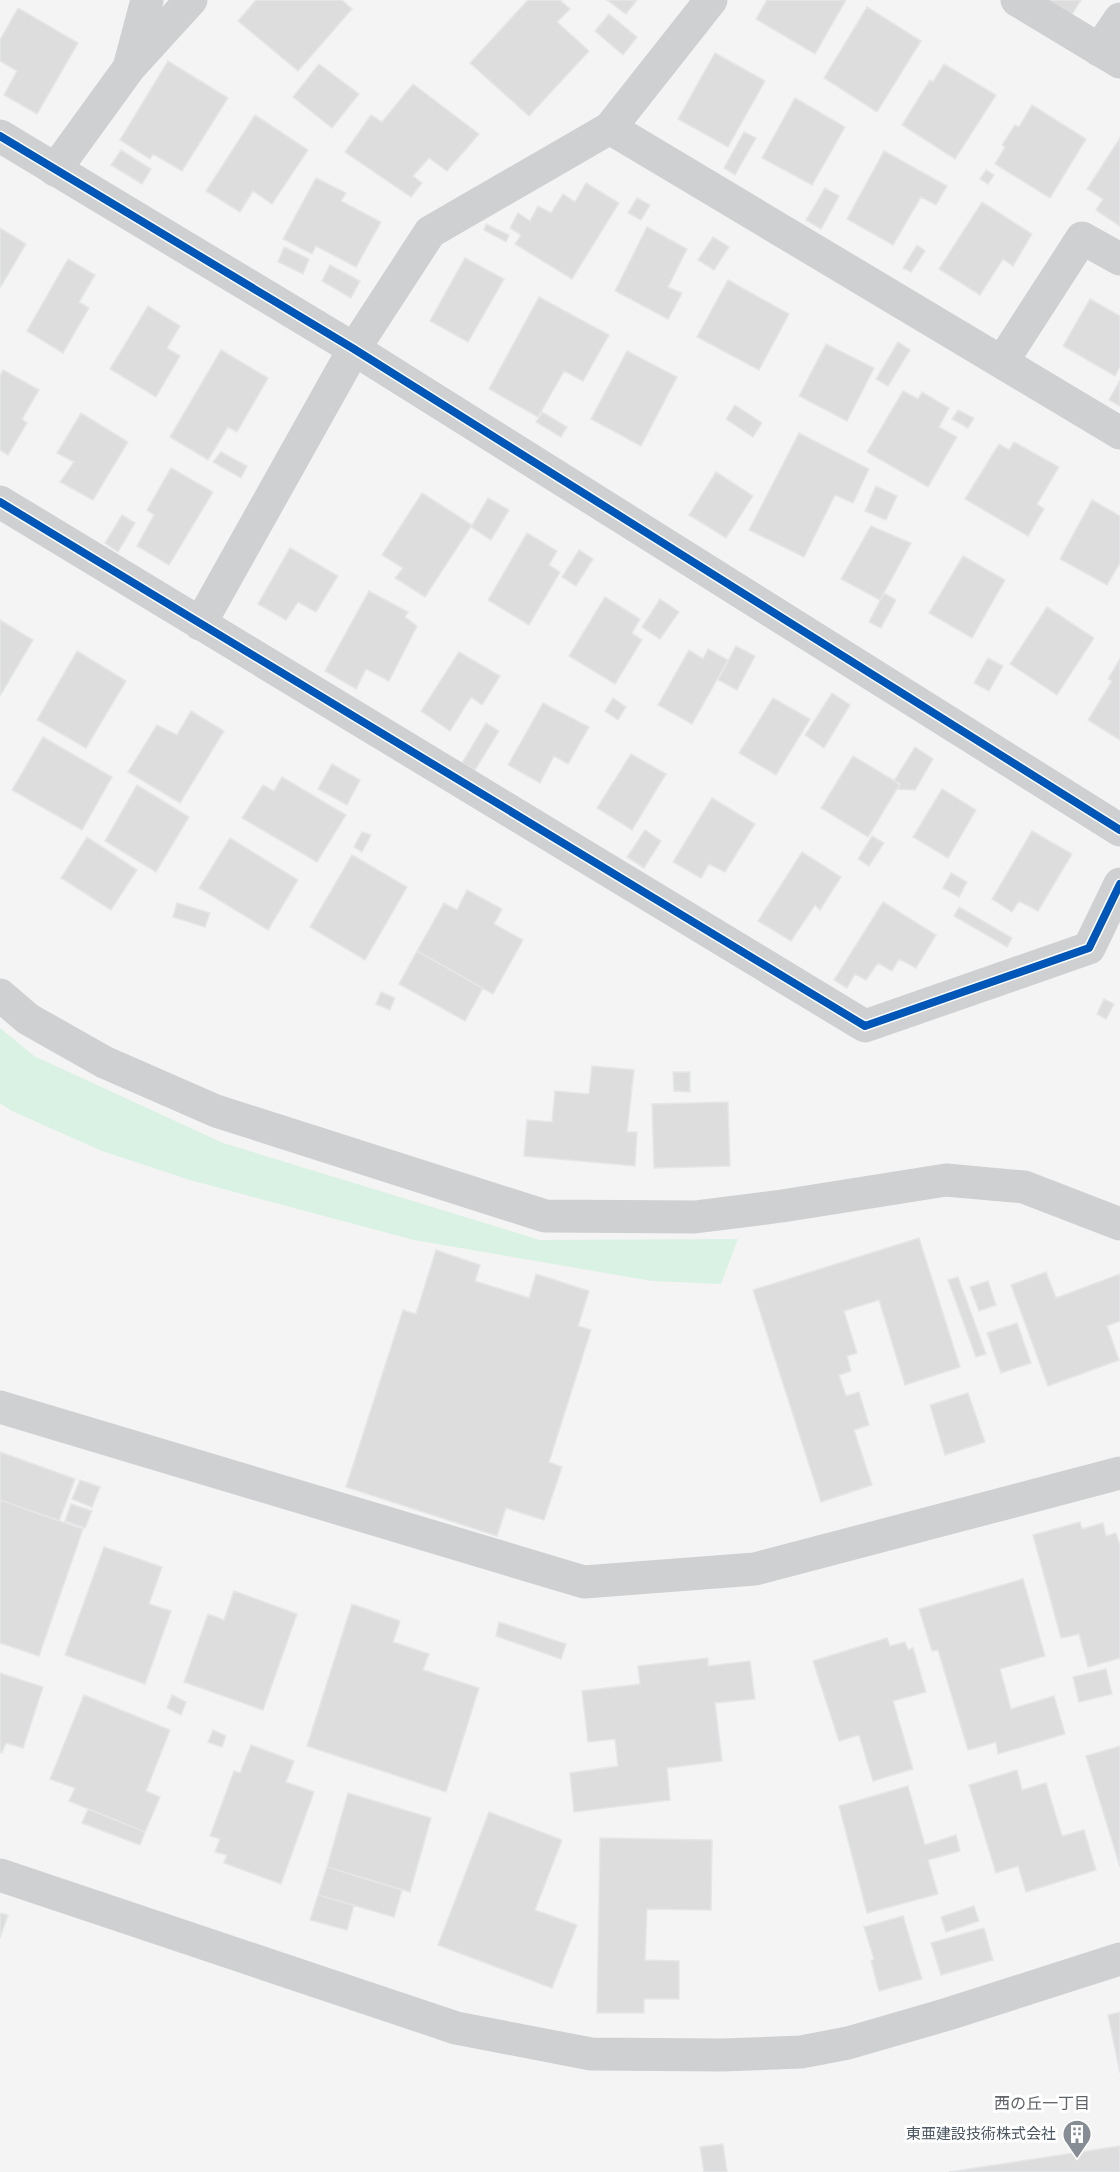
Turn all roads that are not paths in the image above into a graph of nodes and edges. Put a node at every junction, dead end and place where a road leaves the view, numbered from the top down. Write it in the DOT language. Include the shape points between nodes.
graph roads {
  1 [pos="147,0"];
  2 [pos="191,0"];
  3 [pos="711,0"];
  4 [pos="1017,0"];
  5 [pos="1120,19"];
  6 [pos="1110,56"];
  7 [pos="129,68"];
  8 [pos="610,128"];
  9 [pos="0,136"];
  10 [pos="55,170"];
  11 [pos="1120,259"];
  12 [pos="354,349"];
  13 [pos="1002,362"];
  14 [pos="1120,433"];
  15 [pos="0,502"];
  16 [pos="200,624"];
  17 [pos="1120,830"];
  18 [pos="1120,884"];
  19 [pos="0,995"];
  20 [pos="1120,1224"];
  21 [pos="0,1407"];
  22 [pos="1120,1473"];
  23 [pos="0,1875"];
  24 [pos="1120,1959"];
  1 -- 7 [label="street"];
  2 -- 7 [label="street"];
  3 -- 8 [label="street"];
  4 -- 6 [label="street"];
  5 -- 6 [label="street"];
  7 -- 10 [label="street"];
  8 -- 12 [label="street" via="430,232"];
  8 -- 13 [label="street"];
  9 -- 10 [label="street"];
  10 -- 12 [label="street"];
  11 -- 13 [label="street" via="1082,238"];
  12 -- 16 [label="street"];
  12 -- 17 [label="street"];
  13 -- 14 [label="street"];
  15 -- 16 [label="street"];
  16 -- 18 [label="street" via="865,1026 1089,948"];
  19 -- 20 [label="street" via="28,1019 104,1062 216,1111 544,1216 695,1217 946,1180 1024,1186"];
  21 -- 22 [label="street" via="584,1582 755,1569"];
  23 -- 24 [label="street" via="456,2028 591,2054 801,2052 848,2043 948,2014"];
}
